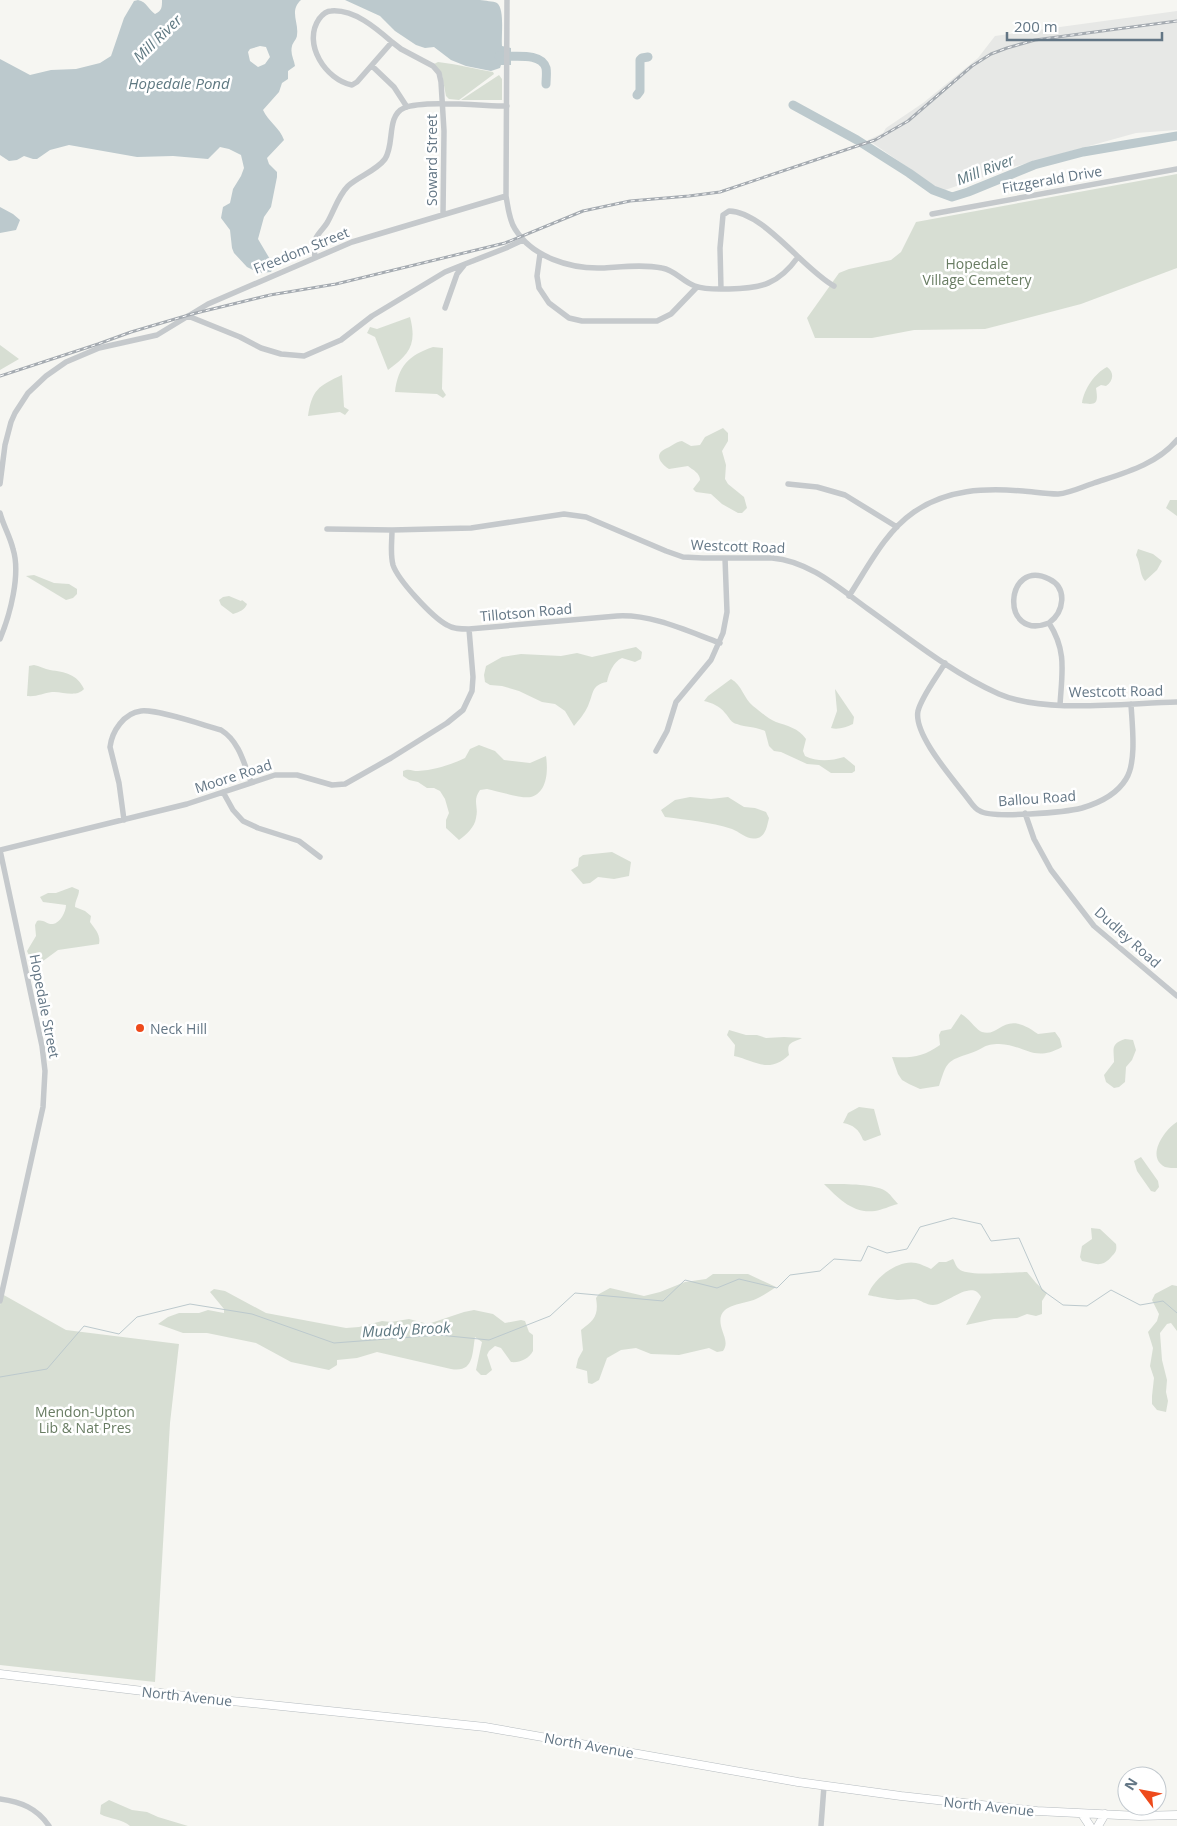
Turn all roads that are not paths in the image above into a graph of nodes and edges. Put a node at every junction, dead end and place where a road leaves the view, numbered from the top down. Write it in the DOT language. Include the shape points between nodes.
graph roads {
  1 [pos="507,0"];
  2 [pos="392,42"];
  3 [pos="372,66"];
  4 [pos="443,105"];
  5 [pos="507,106"];
  6 [pos="407,107"];
  7 [pos="1177,169"];
  8 [pos="506,196"];
  9 [pos="932,214"];
  10 [pos="443,215"];
  11 [pos="523,240"];
  12 [pos="540,254"];
  13 [pos="315,257"];
  14 [pos="798,258"];
  15 [pos="465,264"];
  16 [pos="697,286"];
  17 [pos="834,286"];
  18 [pos="721,289"];
  19 [pos="445,308"];
  20 [pos="188,316"];
  21 [pos="1177,440"];
  22 [pos="0,484"];
  23 [pos="788,484"];
  24 [pos="0,513"];
  25 [pos="897,527"];
  26 [pos="327,529"];
  27 [pos="392,530"];
  28 [pos="725,558"];
  29 [pos="849,596"];
  30 [pos="1048,623"];
  31 [pos="469,629"];
  32 [pos="0,639"];
  33 [pos="720,643"];
  34 [pos="945,663"];
  35 [pos="1177,702"];
  36 [pos="1131,704"];
  37 [pos="1060,705"];
  38 [pos="656,752"];
  39 [pos="251,782"];
  40 [pos="223,792"];
  41 [pos="1025,813"];
  42 [pos="124,820"];
  43 [pos="0,850"];
  44 [pos="320,857"];
  45 [pos="2,869"];
  46 [pos="1177,996"];
  47 [pos="0,1301"];
  48 [pos="0,1674"];
  49 [pos="824,1786"];
  50 [pos="0,1799"];
  51 [pos="1082,1814"];
  52 [pos="1105,1814"];
  53 [pos="1177,1815"];
  54 [pos="49,1826"];
  55 [pos="821,1826"];
  56 [pos="1090,1826"];
  57 [pos="1098,1826"];
  1 -- 5 [label="street"];
  2 -- 3 [label="street"];
  2 -- 3 [label="street" via="373,26 346,12 330,11 321,16 315,27 314,46 319,59 332,74 352,85"];
  2 -- 4 [label="street, Soward Street" via="433,66 439,73"];
  3 -- 6 [label="street" via="394,87"];
  4 -- 5 [label="street"];
  4 -- 6 [label="street"];
  4 -- 10 [label="street, Soward Street"];
  5 -- 8 [label="street"];
  6 -- 13 [label="street" via="395,116 390,148 385,158 342,193 318,235"];
  7 -- 9 [label="street, Fitzgerald Drive"];
  8 -- 10 [label="street, Freedom Street"];
  8 -- 11 [label="street" via="511,221"];
  10 -- 13 [label="street, Freedom Street" via="352,242"];
  11 -- 12 [label="street"];
  11 -- 15 [label="street"];
  12 -- 16 [label="street" via="599,268 663,268"];
  12 -- 16 [label="street" via="538,288 549,303 569,318 582,321 657,321 671,314"];
  13 -- 20 [label="street, Freedom Street"];
  14 -- 17 [label="street"];
  14 -- 18 [label="street" via="772,282 757,287"];
  14 -- 18 [label="street" via="749,216 728,211 723,216 721,227"];
  15 -- 19 [label="street" via="457,274"];
  15 -- 20 [label="street" via="445,272 372,316 341,340 304,356 261,348 240,336"];
  16 -- 18 [label="street"];
  20 -- 22 [label="street, Freedom Street" via="157,335 104,346 80,355 46,376 22,400 11,422 4,445"];
  21 -- 25 [label="street" via="1146,464 1073,491 1054,494 968,490 931,502"];
  23 -- 25 [label="street" via="845,494"];
  24 -- 32 [label="street" via="14,550 15,576"];
  25 -- 29 [label="street"];
  26 -- 27 [label="street, Westcott Road"];
  27 -- 28 [label="street, Westcott Road" via="472,528 564,514 586,518 666,552"];
  27 -- 31 [label="street, Tillotson Road" via="392,558 399,578 447,626"];
  28 -- 29 [label="street, Westcott Road" via="791,561"];
  28 -- 33 [label="street" via="727,612"];
  29 -- 34 [label="street, Westcott Road"];
  30 -- 30 [label="street" via="1032,625 1015,611 1012,600 1015,589 1028,578 1048,578 1061,593 1059,612"];
  30 -- 37 [label="street" via="1060,642 1062,654"];
  31 -- 33 [label="street, Tillotson Road" via="636,616"];
  31 -- 39 [label="street, Moore Road" via="472,691 467,705 454,720 339,786 290,774"];
  33 -- 38 [label="street" via="711,660 676,702 664,740"];
  34 -- 37 [label="street, Westcott Road" via="1000,694"];
  34 -- 41 [label="street, Ballou Road" via="918,712 925,740 980,812 1002,815"];
  35 -- 36 [label="street, Westcott Road"];
  36 -- 37 [label="street, Westcott Road"];
  36 -- 41 [label="street, Ballou Road" via="1131,762 1129,773 1120,787 1101,801 1081,808"];
  39 -- 40 [label="street, Moore Road"];
  39 -- 42 [label="street" via="240,752 227,733 154,712 134,713 117,729 110,747"];
  40 -- 42 [label="street, Moore Road"];
  40 -- 44 [label="street" via="243,821 299,841"];
  41 -- 46 [label="street, Dudley Road" via="1034,839 1051,870 1094,926"];
  42 -- 43 [label="street, Moore Road"];
  43 -- 45 [label="street"];
  45 -- 47 [label="street, Hopedale Street" via="42,1046 45,1090"];
  48 -- 49 [label="main road, North Avenue" via="484,1727"];
  49 -- 51 [label="main road, North Avenue"];
  49 -- 55 [label="street"];
  50 -- 54 [label="street" via="27,1805 38,1812"];
  51 -- 52 [label="main road, North Avenue"];
  51 -- 56 [label="main road"];
  52 -- 53 [label="main road, North Avenue"];
  52 -- 57 [label="main road"];
}
